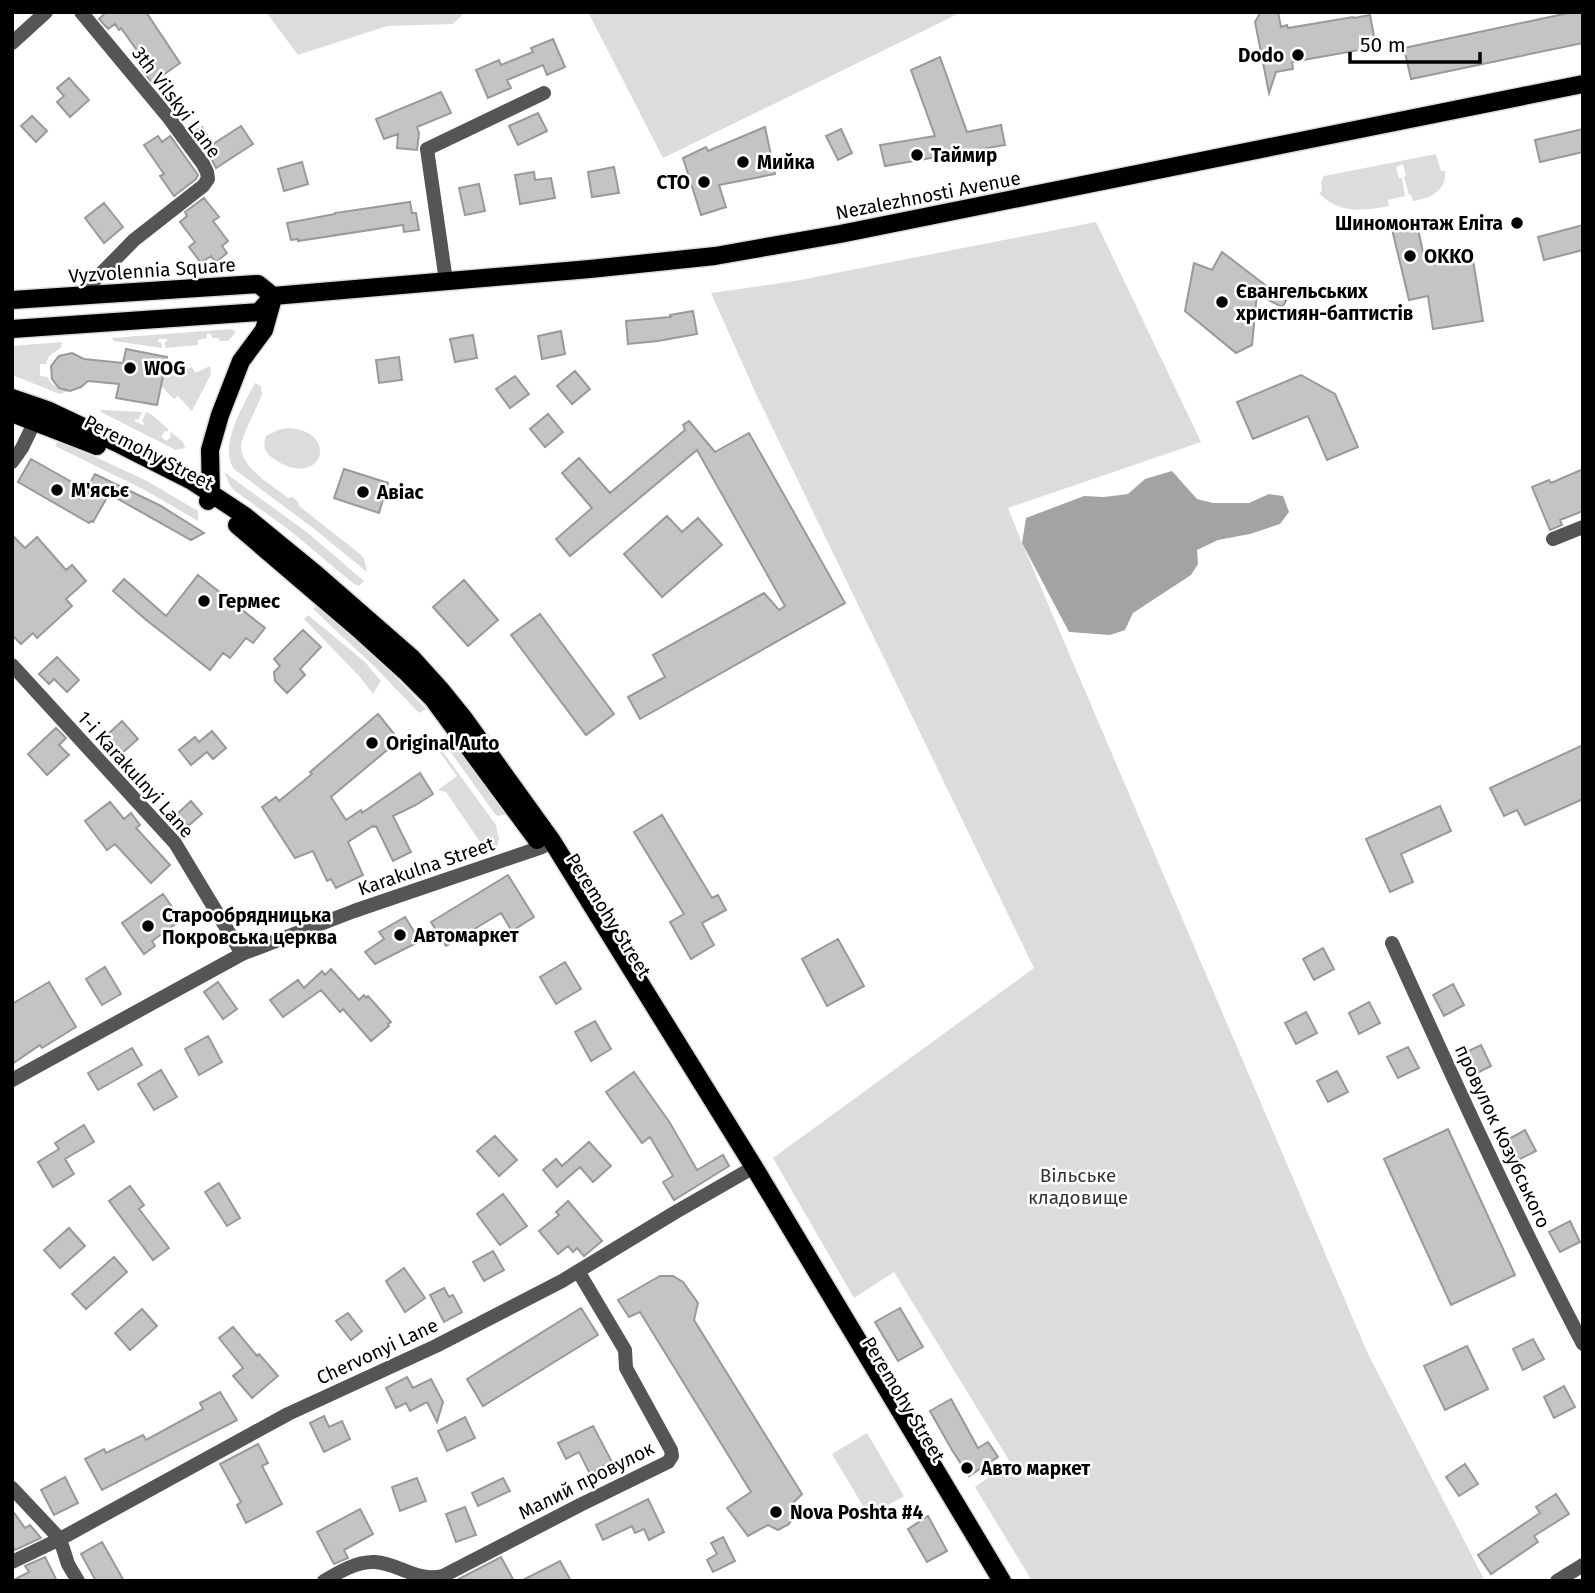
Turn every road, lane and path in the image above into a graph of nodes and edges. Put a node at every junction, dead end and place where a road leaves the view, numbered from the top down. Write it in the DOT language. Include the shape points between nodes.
graph roads {
  1 [pos="46,12"];
  2 [pos="81,12"];
  3 [pos="12,43"];
  4 [pos="1583,84"];
  5 [pos="544,93"];
  6 [pos="446,281"];
  7 [pos="79,296"];
  8 [pos="274,296"];
  9 [pos="12,300"];
  10 [pos="12,329"];
  11 [pos="12,398"];
  12 [pos="12,413"];
  13 [pos="35,421"];
  14 [pos="12,462"];
  15 [pos="209,499"];
  16 [pos="1583,527"];
  17 [pos="1553,539"];
  18 [pos="12,665"];
  19 [pos="547,844"];
  20 [pos="1392,943"];
  21 [pos="242,954"];
  22 [pos="12,1080"];
  23 [pos="749,1170"];
  24 [pos="578,1271"];
  25 [pos="1583,1344"];
  26 [pos="12,1488"];
  27 [pos="60,1539"];
  28 [pos="12,1562"];
  29 [pos="1583,1565"];
  30 [pos="78,1581"];
  31 [pos="324,1581"];
  32 [pos="989,1581"];
  33 [pos="1002,1581"];
  34 [pos="1557,1581"];
  1 -- 3 [label="street"];
  2 -- 7 [label="street, 3th Vilskyi Lane" via="169,118 203,164 208,179 134,240"];
  4 -- 6 [label="main road, Nezalezhnosti Avenue" via="715,256"];
  5 -- 6 [label="street" via="426,149"];
  6 -- 8 [label="main road, Nezalezhnosti Avenue"];
  7 -- 8 [label="main road, Vyzvolennia Square" via="258,284"];
  7 -- 9 [label="main road, Vyzvolennia Square"];
  8 -- 10 [label="main road" via="258,312"];
  8 -- 15 [label="main road" via="264,330 242,361 220,415 211,450"];
  11 -- 15 [label="main road" via="47,410 192,481"];
  12 -- 13 [label="main road"];
  13 -- 14 [label="street"];
  13 -- 15 [label="main road, Peremohy Street"];
  15 -- 19 [label="main road, Peremohy Street" via="433,699"];
  16 -- 17 [label="street"];
  18 -- 21 [label="street, 1-i Karakulnyi Lane" via="175,843"];
  19 -- 21 [label="street, Karakulna Street"];
  19 -- 23 [label="main road, Peremohy Street"];
  20 -- 25 [label="street, провулок Козубського"];
  21 -- 22 [label="street, Karakulna Street"];
  23 -- 24 [label="street, Chervonyi Lane"];
  23 -- 32 [label="main road, Peremohy Street"];
  23 -- 33 [label="main road, Peremohy Street"];
  24 -- 27 [label="street, Chervonyi Lane" via="436,1346 288,1414"];
  24 -- 31 [label="street, Малий провулок" via="625,1350 626,1368 671,1450 668,1462 443,1576 430,1579 373,1562 345,1569"];
  26 -- 27 [label="street"];
  27 -- 28 [label="street, Chervonyi Lane"];
  27 -- 30 [label="street"];
  29 -- 34 [label="street"];
}
